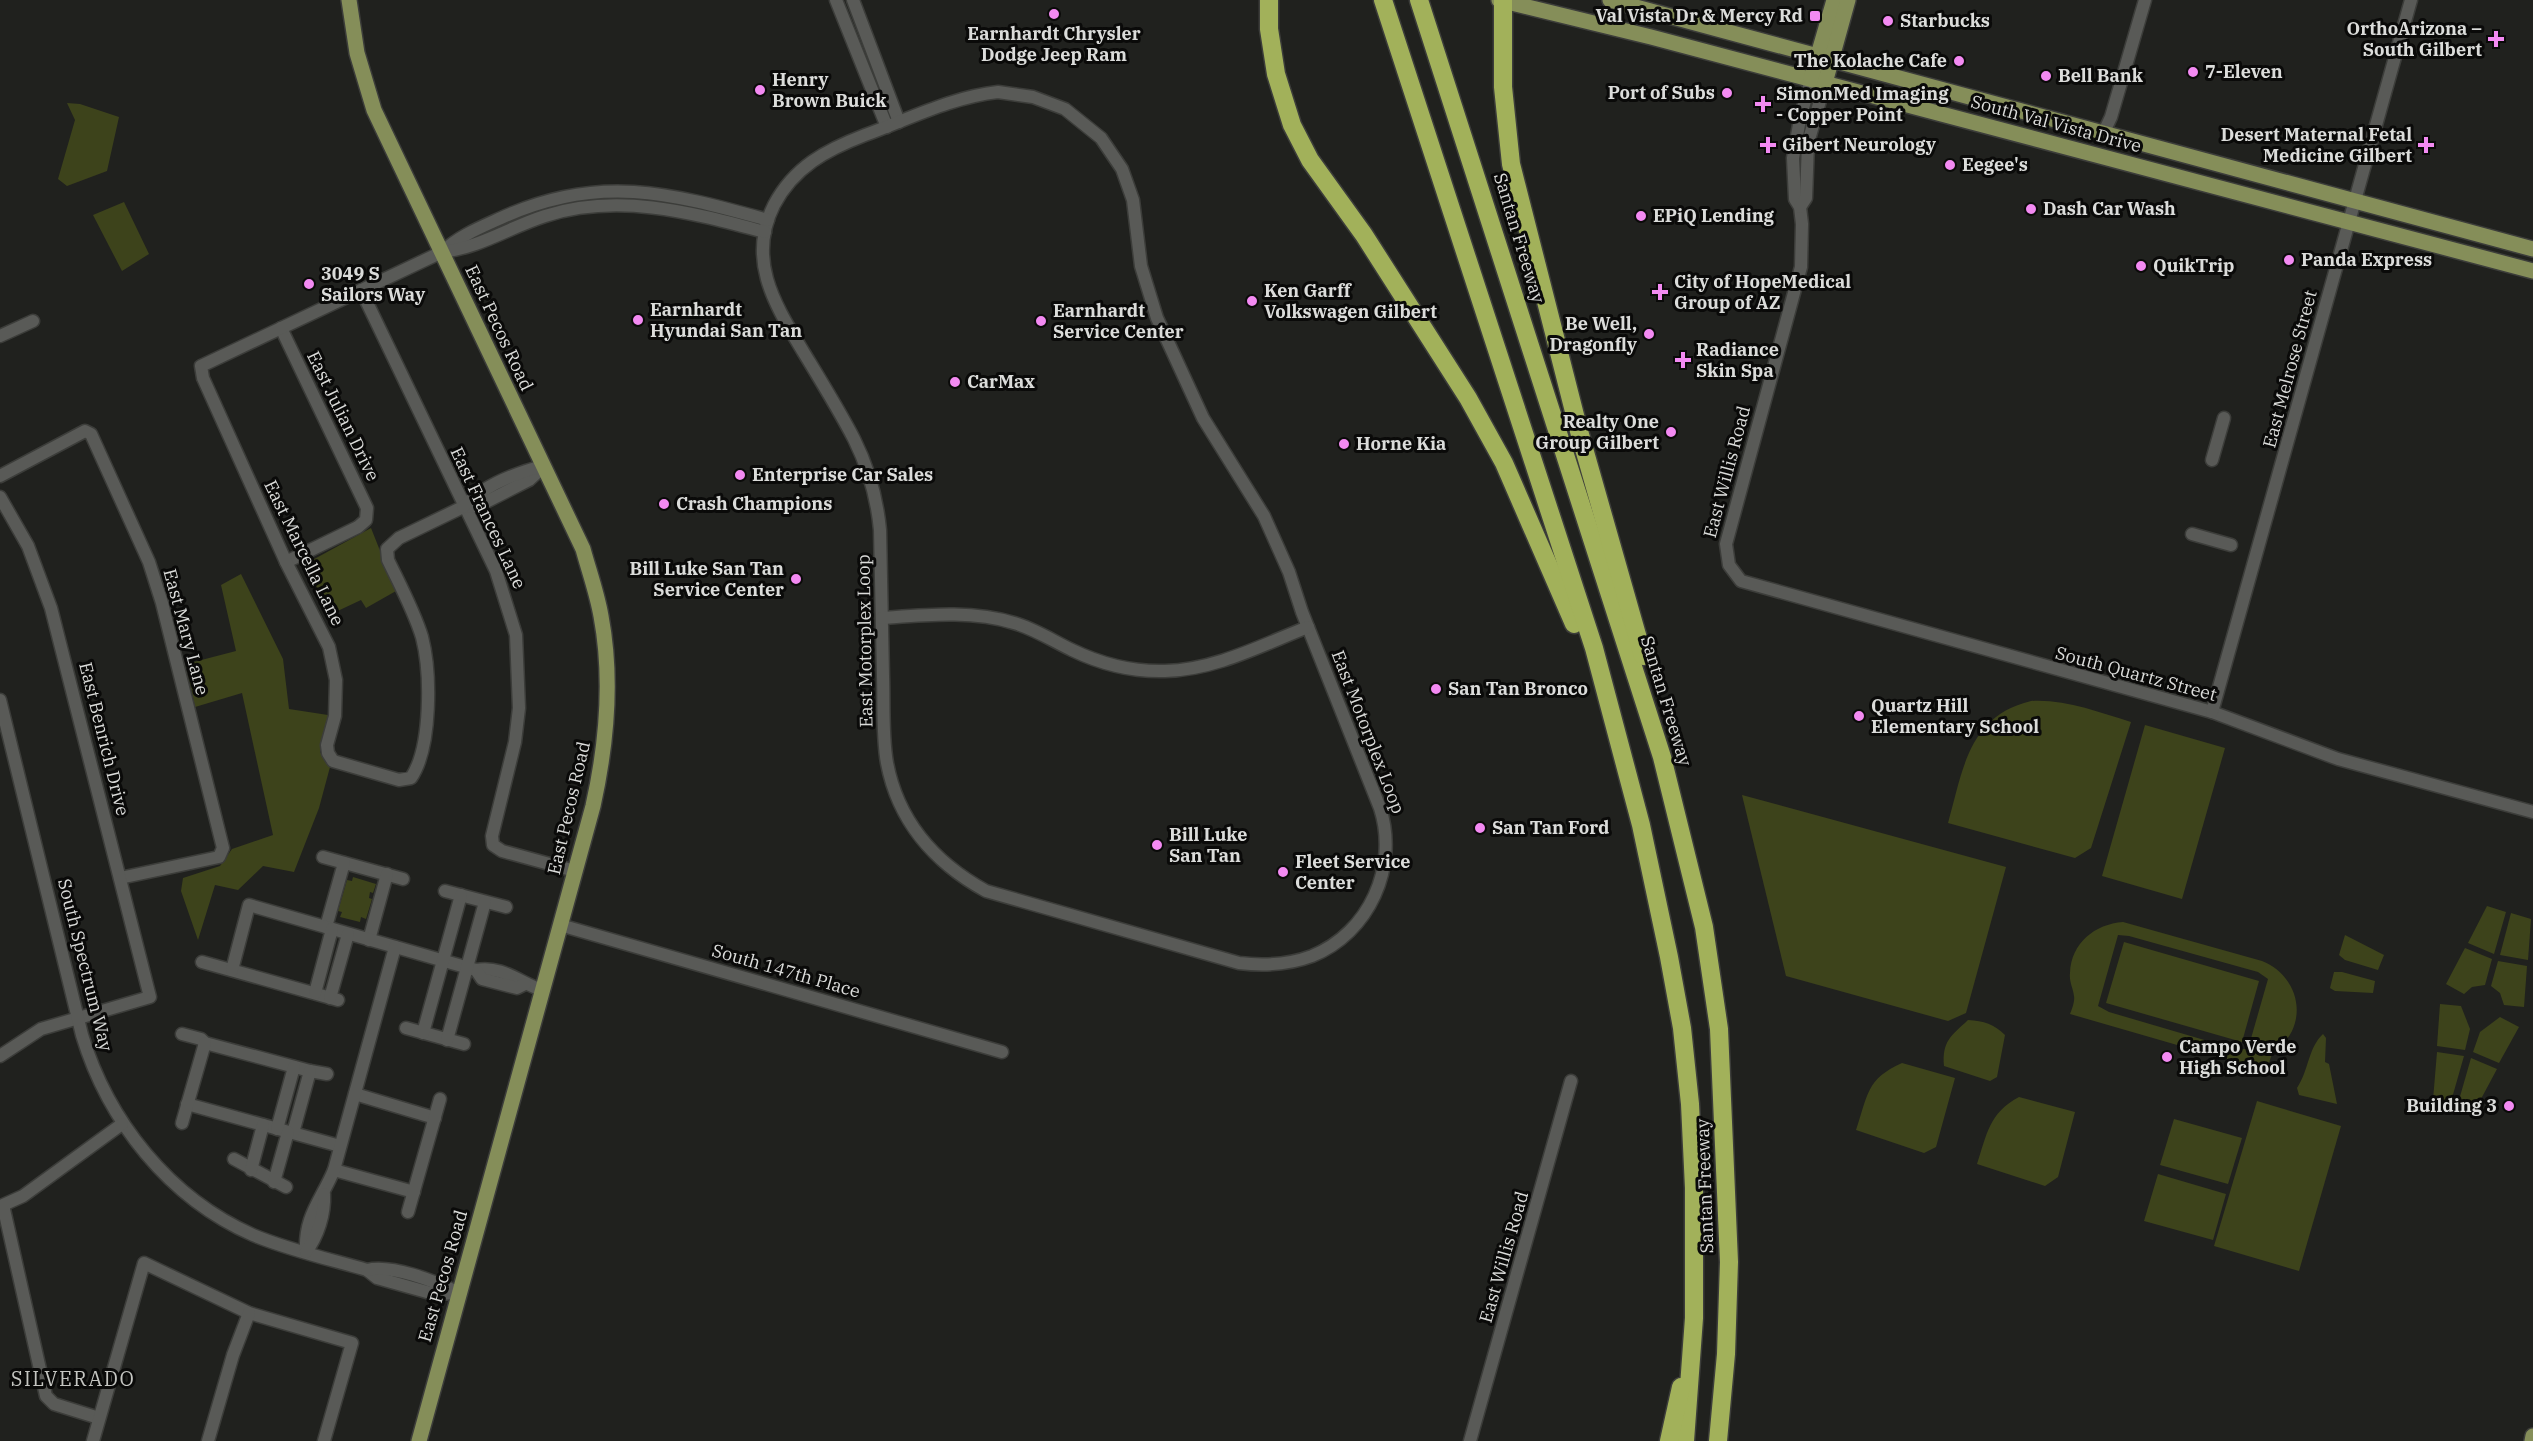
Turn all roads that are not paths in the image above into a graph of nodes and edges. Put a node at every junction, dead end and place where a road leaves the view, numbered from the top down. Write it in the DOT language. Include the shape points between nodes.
graph roads {
  1 [pos="349,0"];
  2 [pos="836,0"];
  3 [pos="853,0"];
  4 [pos="1269,0"];
  5 [pos="1383,0"];
  6 [pos="1419,0"];
  7 [pos="1502,0"];
  8 [pos="1610,0"];
  9 [pos="1834,0"];
  10 [pos="1848,0"];
  11 [pos="2145,0"];
  12 [pos="2411,0"];
  13 [pos="1824,59"];
  14 [pos="1818,81"];
  15 [pos="899,122"];
  16 [pos="887,128"];
  17 [pos="2103,134"];
  18 [pos="2097,155"];
  19 [pos="2354,201"];
  20 [pos="2349,221"];
  21 [pos="767,226"];
  22 [pos="2533,249"];
  23 [pos="442,252"];
  24 [pos="2533,271"];
  25 [pos="361,290"];
  26 [pos="33,321"];
  27 [pos="281,328"];
  28 [pos="0,336"];
  29 [pos="2224,418"];
  30 [pos="2212,460"];
  31 [pos="544,466"];
  32 [pos="0,476"];
  33 [pos="0,497"];
  34 [pos="464,507"];
  35 [pos="2192,534"];
  36 [pos="2232,544"];
  37 [pos="286,561"];
  38 [pos="1732,570"];
  39 [pos="882,618"];
  40 [pos="1308,627"];
  41 [pos="0,700"];
  42 [pos="2212,712"];
  43 [pos="1613,713"];
  44 [pos="4,736"];
  45 [pos="1662,757"];
  46 [pos="2533,812"];
  47 [pos="323,857"];
  48 [pos="344,863"];
  49 [pos="575,871"];
  50 [pos="387,874"];
  51 [pos="120,879"];
  52 [pos="403,879"];
  53 [pos="446,891"];
  54 [pos="461,895"];
  55 [pos="485,902"];
  56 [pos="506,907"];
  57 [pos="560,925"];
  58 [pos="329,928"];
  59 [pos="348,934"];
  60 [pos="369,940"];
  61 [pos="395,947"];
  62 [pos="442,961"];
  63 [pos="202,962"];
  64 [pos="471,969"];
  65 [pos="232,970"];
  66 [pos="542,990"];
  67 [pos="315,993"];
  68 [pos="79,1017"];
  69 [pos="406,1028"];
  70 [pos="423,1033"];
  71 [pos="182,1034"];
  72 [pos="447,1040"];
  73 [pos="205,1043"];
  74 [pos="464,1044"];
  75 [pos="1002,1052"];
  76 [pos="0,1056"];
  77 [pos="294,1067"];
  78 [pos="310,1071"];
  79 [pos="327,1074"];
  80 [pos="1571,1081"];
  81 [pos="355,1094"];
  82 [pos="440,1099"];
  83 [pos="187,1104"];
  84 [pos="435,1118"];
  85 [pos="182,1123"];
  86 [pos="122,1124"];
  87 [pos="263,1125"];
  88 [pos="286,1131"];
  89 [pos="340,1146"];
  90 [pos="234,1159"];
  91 [pos="251,1170"];
  92 [pos="334,1170"];
  93 [pos="274,1182"];
  94 [pos="286,1187"];
  95 [pos="414,1192"];
  96 [pos="408,1212"];
  97 [pos="306,1252"];
  98 [pos="459,1293"];
  99 [pos="249,1313"];
  100 [pos="1694,1318"];
  101 [pos="99,1418"];
  102 [pos="2533,1436"];
  103 [pos="93,1441"];
  104 [pos="208,1441"];
  105 [pos="324,1441"];
  106 [pos="418,1441"];
  107 [pos="1470,1441"];
  108 [pos="1669,1441"];
  109 [pos="1685,1441"];
  110 [pos="1718,1441"];
  111 [pos="2532,1441"];
  1 -- 23 [label="main road, East Pecos Road" via="367,90"];
  2 -- 16 [label="street"];
  3 -- 15 [label="street"];
  4 -- 43 [label="highway" via="1276,74 1292,125 1310,160 1420,319 1504,463 1572,617 1594,681"];
  5 -- 43 [label="highway, Santan Freeway"];
  6 -- 45 [label="highway, Santan Freeway"];
  7 -- 14 [label="main road, South Val Vista Drive"];
  7 -- 45 [label="highway" via="1503,87 1511,164 1579,431 1659,713"];
  8 -- 13 [label="main road, South Val Vista Drive"];
  9 -- 13 [label="main road"];
  10 -- 13 [label="main road"];
  11 -- 17 [label="street"];
  12 -- 19 [label="street, East Melrose Street"];
  13 -- 14 [label="main road"];
  13 -- 17 [label="main road, South Val Vista Drive"];
  14 -- 18 [label="main road, South Val Vista Drive"];
  14 -- 38 [label="street, East Willis Road" via="1800,119 1793,158 1795,199 1800,207 1803,237 1801,267 1727,537 1726,551"];
  15 -- 16 [label="street, East Motorplex Loop"];
  15 -- 40 [label="street, East Motorplex Loop" via="979,94 1019,93 1065,110 1108,146 1130,186 1141,266 1157,318 1203,418 1264,516"];
  16 -- 21 [label="street, East Motorplex Loop" via="840,145 811,161 785,187"];
  17 -- 18 [label="main road"];
  17 -- 19 [label="main road, South Val Vista Drive"];
  18 -- 20 [label="main road, South Val Vista Drive"];
  19 -- 20 [label="street, East Melrose Street"];
  19 -- 22 [label="main road, South Val Vista Drive"];
  20 -- 24 [label="main road, South Val Vista Drive"];
  20 -- 42 [label="street, East Melrose Street"];
  21 -- 23 [label="street" via="645,206 599,207 545,216 463,250"];
  21 -- 39 [label="street, East Motorplex Loop" via="763,250 773,300 854,439 876,494"];
  23 -- 25 [label="street"];
  23 -- 31 [label="main road, East Pecos Road"];
  25 -- 27 [label="street"];
  25 -- 34 [label="street, East Frances Lane"];
  26 -- 28 [label="street"];
  27 -- 37 [label="street, East Julian Drive" via="367,508 366,520 358,527"];
  27 -- 37 [label="street, East Marcella Lane" via="201,366 201,372"];
  29 -- 30 [label="street"];
  31 -- 34 [label="street" via="474,496"];
  31 -- 49 [label="main road, East Pecos Road" via="583,549 601,614 606,659 604,752"];
  32 -- 51 [label="street, East Mary Lane" via="76,435 85,431 91,434 162,603 223,848 219,857"];
  33 -- 51 [label="street, East Benrich Drive" via="28,546 51,608"];
  34 -- 37 [label="street, East Marcella Lane" via="392,542 387,549 427,658 424,739 411,778 399,780 338,764 330,758 327,746 336,701 334,664"];
  34 -- 49 [label="street, East Frances Lane" via="496,571 516,635 518,658 515,742 493,845"];
  35 -- 36 [label="street"];
  38 -- 42 [label="street, South Quartz Street" via="1747,585"];
  39 -- 40 [label="street" via="974,615 996,619 1027,628 1096,661 1166,671 1227,659"];
  39 -- 40 [label="street, East Motorplex Loop" via="887,762 895,795 935,856 969,882 1005,898 1230,961 1264,966 1310,957 1351,930 1374,896 1385,860 1386,835 1380,808"];
  41 -- 44 [label="street, South Spectrum Way"];
  42 -- 46 [label="street, South Quartz Street" via="2328,756"];
  43 -- 100 [label="highway, Santan Freeway" via="1658,899 1682,1028 1694,1188"];
  44 -- 68 [label="street, South Spectrum Way"];
  45 -- 110 [label="highway, Santan Freeway" via="1704,927 1719,1029 1729,1262"];
  47 -- 48 [label="street"];
  48 -- 50 [label="street"];
  48 -- 58 [label="street"];
  49 -- 57 [label="main road, East Pecos Road"];
  50 -- 52 [label="street"];
  50 -- 60 [label="street"];
  51 -- 68 [label="street, East Benrich Drive" via="150,997"];
  53 -- 54 [label="street"];
  54 -- 55 [label="street"];
  54 -- 62 [label="street"];
  55 -- 56 [label="street"];
  55 -- 64 [label="street"];
  57 -- 66 [label="main road, East Pecos Road"];
  57 -- 75 [label="street, South 147th Place"];
  58 -- 59 [label="street"];
  58 -- 65 [label="street" via="249,905"];
  58 -- 67 [label="street"];
  59 -- 60 [label="street"];
  59 -- 67 [label="street" via="334,999"];
  60 -- 61 [label="street"];
  61 -- 62 [label="street"];
  61 -- 81 [label="street"];
  62 -- 64 [label="street"];
  62 -- 70 [label="street"];
  63 -- 65 [label="street"];
  64 -- 66 [label="street" via="519,978"];
  64 -- 72 [label="street"];
  65 -- 67 [label="street"];
  66 -- 98 [label="main road, East Pecos Road"];
  68 -- 76 [label="street" via="41,1029"];
  68 -- 86 [label="street, South Spectrum Way" via="89,1059"];
  69 -- 70 [label="street"];
  70 -- 72 [label="street"];
  71 -- 73 [label="street"];
  72 -- 74 [label="street"];
  73 -- 77 [label="street"];
  73 -- 83 [label="street"];
  77 -- 78 [label="street"];
  77 -- 88 [label="street"];
  78 -- 79 [label="street"];
  78 -- 88 [label="street"];
  80 -- 107 [label="street, East Willis Road"];
  81 -- 84 [label="street"];
  81 -- 89 [label="street"];
  82 -- 84 [label="street"];
  83 -- 85 [label="street"];
  83 -- 87 [label="street"];
  84 -- 95 [label="street"];
  86 -- 97 [label="street, South Spectrum Way" via="155,1164 193,1198 237,1227"];
  86 -- 101 [label="street" via="23,1196 3,1205 46,1396 54,1404"];
  87 -- 88 [label="street"];
  87 -- 91 [label="street"];
  88 -- 89 [label="street"];
  88 -- 93 [label="street"];
  89 -- 92 [label="street"];
  90 -- 91 [label="street"];
  91 -- 93 [label="street"];
  92 -- 95 [label="street"];
  92 -- 97 [label="street" via="324,1194 314,1205 305,1238"];
  93 -- 94 [label="street"];
  95 -- 96 [label="street"];
  97 -- 98 [label="street, South Spectrum Way" via="367,1270 378,1267 438,1283"];
  98 -- 106 [label="main road, East Pecos Road"];
  99 -- 101 [label="street" via="144,1263"];
  99 -- 104 [label="street"];
  99 -- 105 [label="street" via="352,1343"];
  100 -- 108 [label="highway"];
  100 -- 109 [label="highway, Santan Freeway"];
  101 -- 103 [label="street"];
  102 -- 111 [label="main road"];
}
